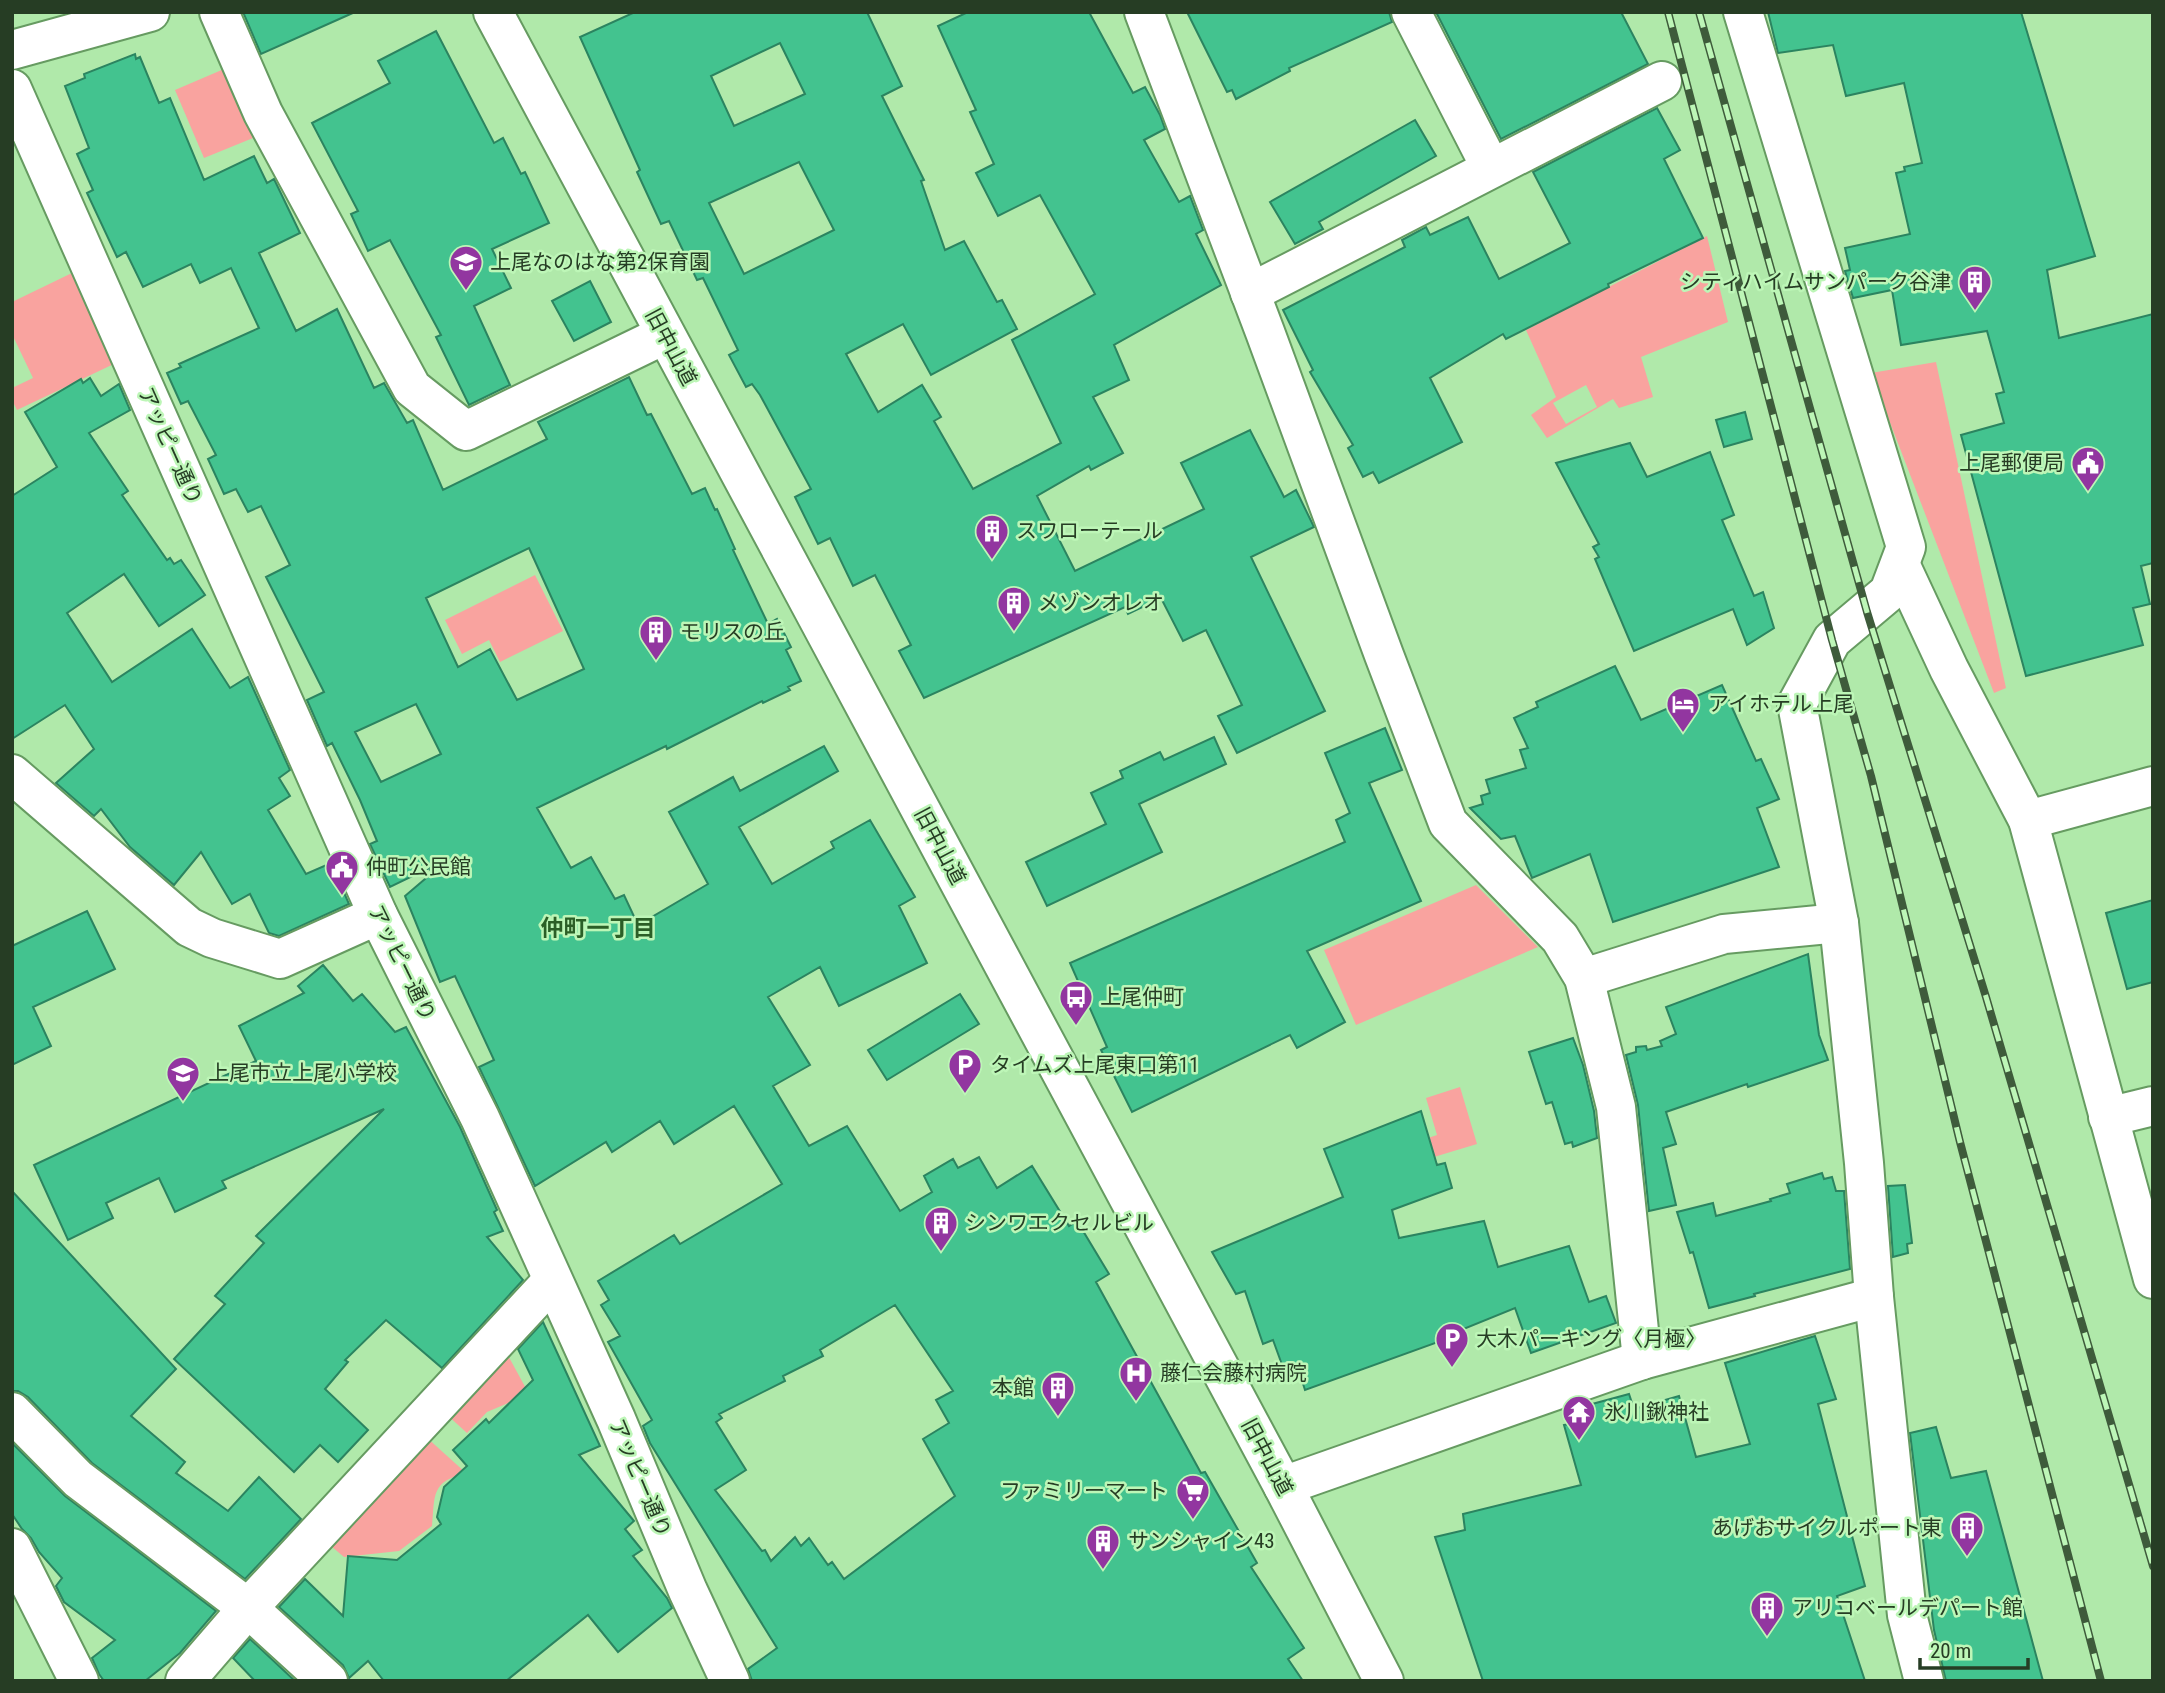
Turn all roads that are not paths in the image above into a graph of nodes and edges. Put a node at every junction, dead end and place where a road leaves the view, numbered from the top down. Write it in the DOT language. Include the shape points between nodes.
graph roads {
  1 [pos="150,12"];
  2 [pos="219,12"];
  3 [pos="493,12"];
  4 [pos="1144,12"];
  5 [pos="1411,12"];
  6 [pos="1743,12"];
  7 [pos="12,50"];
  8 [pos="1662,80"];
  9 [pos="12,89"];
  10 [pos="1492,168"];
  11 [pos="1250,293"];
  12 [pos="664,335"];
  13 [pos="1901,566"];
  14 [pos="12,774"];
  15 [pos="2153,786"];
  16 [pos="2028,820"];
  17 [pos="378,915"];
  18 [pos="1839,923"];
  19 [pos="1584,978"];
  20 [pos="2153,1106"];
  21 [pos="2108,1117"];
  22 [pos="2153,1279"];
  23 [pos="552,1281"];
  24 [pos="1874,1297"];
  25 [pos="1642,1360"];
  26 [pos="12,1412"];
  27 [pos="1283,1486"];
  28 [pos="12,1548"];
  29 [pos="248,1608"];
  30 [pos="79,1681"];
  31 [pos="185,1681"];
  32 [pos="328,1681"];
  33 [pos="730,1681"];
  34 [pos="1384,1681"];
  35 [pos="1924,1681"];
  1 -- 7 [label="street"];
  2 -- 12 [label="street" via="262,113 412,388 466,431"];
  3 -- 12 [label="street, 旧中山道"];
  4 -- 11 [label="street"];
  5 -- 10 [label="street"];
  6 -- 13 [label="street" via="1906,547"];
  8 -- 10 [label="street"];
  9 -- 17 [label="street, アッピー通り"];
  10 -- 11 [label="street"];
  11 -- 19 [label="street" via="1448,823 1560,937"];
  12 -- 27 [label="street, 旧中山道"];
  13 -- 16 [label="street"];
  13 -- 18 [label="street" via="1889,592 1832,640 1797,704"];
  14 -- 17 [label="street" via="189,927 212,938 280,958"];
  15 -- 16 [label="street"];
  16 -- 21 [label="street"];
  17 -- 23 [label="street, アッピー通り" via="480,1118"];
  18 -- 19 [label="street" via="1724,933"];
  18 -- 24 [label="street"];
  19 -- 25 [label="street" via="1616,1107"];
  20 -- 21 [label="street"];
  21 -- 22 [label="street"];
  23 -- 29 [label="street"];
  23 -- 33 [label="street, アッピー通り"];
  24 -- 25 [label="street"];
  24 -- 35 [label="street" via="1907,1615"];
  25 -- 27 [label="street"];
  26 -- 29 [label="street" via="78,1479"];
  27 -- 34 [label="street, 旧中山道"];
  28 -- 30 [label="street"];
  29 -- 31 [label="street"];
  29 -- 32 [label="street"];
}
